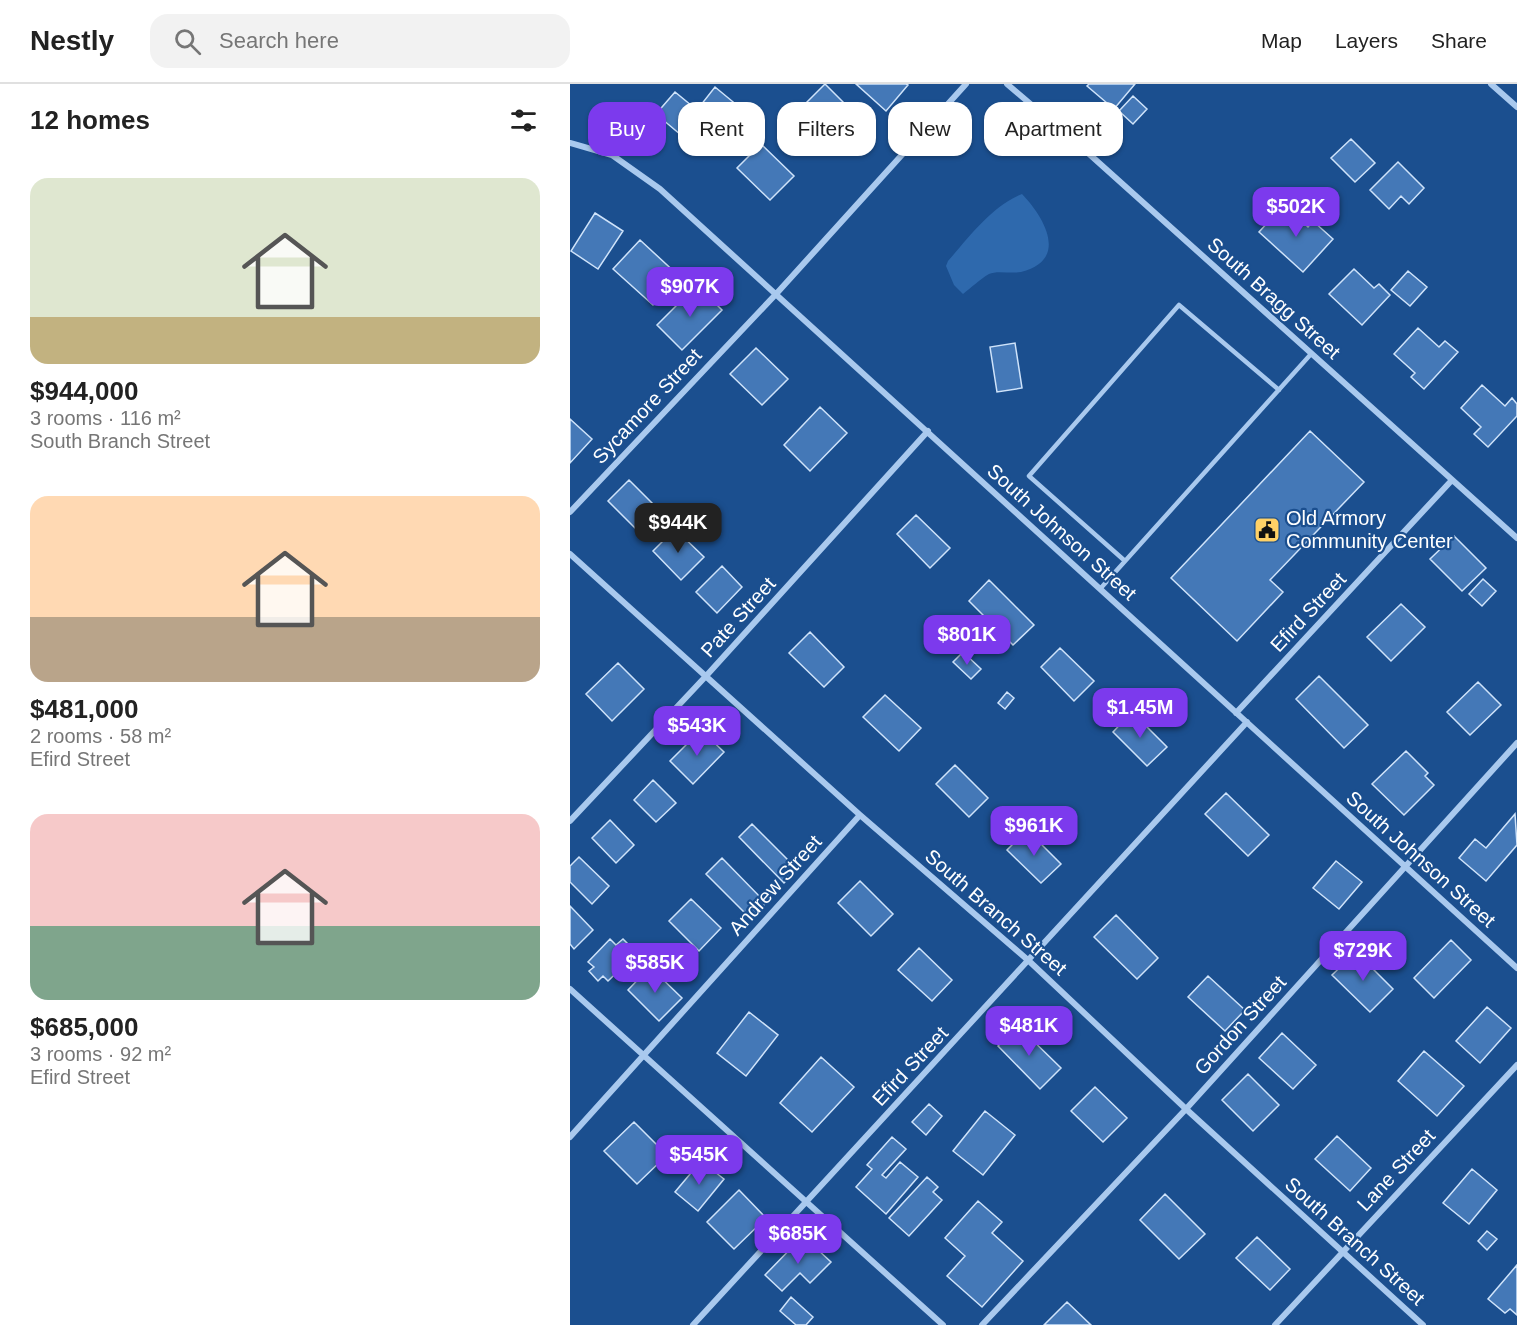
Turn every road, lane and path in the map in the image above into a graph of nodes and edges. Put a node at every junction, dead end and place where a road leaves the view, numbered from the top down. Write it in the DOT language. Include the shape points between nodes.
graph roads {
  1 [pos="966,84"];
  2 [pos="1007,84"];
  3 [pos="1491,84"];
  4 [pos="1517,107"];
  5 [pos="570,143"];
  6 [pos="777,293"];
  7 [pos="1311,354"];
  8 [pos="1279,390"];
  9 [pos="928,431"];
  10 [pos="1452,480"];
  11 [pos="570,512"];
  12 [pos="1517,538"];
  13 [pos="570,554"];
  14 [pos="1125,561"];
  15 [pos="1100,589"];
  16 [pos="707,675"];
  17 [pos="1236,713"];
  18 [pos="1247,722"];
  19 [pos="1517,743"];
  20 [pos="860,815"];
  21 [pos="570,821"];
  22 [pos="1407,868"];
  23 [pos="1029,961"];
  24 [pos="1517,968"];
  25 [pos="570,989"];
  26 [pos="644,1055"];
  27 [pos="1517,1065"];
  28 [pos="1186,1109"];
  29 [pos="570,1137"];
  30 [pos="807,1201"];
  31 [pos="1343,1250"];
  32 [pos="693,1325"];
  33 [pos="943,1325"];
  34 [pos="982,1325"];
  35 [pos="1275,1325"];
  36 [pos="1424,1325"];
  1 -- 6 [label="street, Sycamore Street"];
  2 -- 7 [label="street, South Bragg Street"];
  3 -- 4 [label="street"];
  5 -- 6 [label="street, South Johnson Street" via="612,155 660,189"];
  6 -- 9 [label="street, South Johnson Street"];
  6 -- 11 [label="street, Sycamore Street"];
  7 -- 8 [label="lane"];
  7 -- 10 [label="street, South Bragg Street"];
  8 -- 14 [label="lane"];
  8 -- 14 [label="lane" via="1179,305 1029,476"];
  9 -- 15 [label="street, South Johnson Street"];
  9 -- 16 [label="street, Pate Street"];
  10 -- 12 [label="street, South Bragg Street"];
  10 -- 17 [label="street, Efird Street"];
  13 -- 16 [label="street, South Branch Street"];
  14 -- 15 [label="lane"];
  15 -- 17 [label="street, South Johnson Street"];
  16 -- 20 [label="street, South Branch Street"];
  16 -- 21 [label="street, Pate Street"];
  17 -- 18 [label="street, South Johnson Street"];
  18 -- 22 [label="street, South Johnson Street"];
  18 -- 23 [label="street, Efird Street"];
  19 -- 22 [label="street, Gordon Street"];
  20 -- 23 [label="street, South Branch Street"];
  20 -- 26 [label="street, Andrew Street"];
  22 -- 24 [label="street, South Johnson Street"];
  22 -- 28 [label="street, Gordon Street"];
  23 -- 28 [label="street, South Branch Street"];
  23 -- 30 [label="street, Efird Street"];
  25 -- 26 [label="street"];
  26 -- 29 [label="street, Andrew Street"];
  26 -- 30 [label="street"];
  27 -- 31 [label="street, Lane Street"];
  28 -- 31 [label="street, South Branch Street"];
  28 -- 34 [label="street, Gordon Street"];
  30 -- 32 [label="street, Efird Street"];
  30 -- 33 [label="street"];
  31 -- 35 [label="street, Lane Street"];
  31 -- 36 [label="street, South Branch Street"];
}
